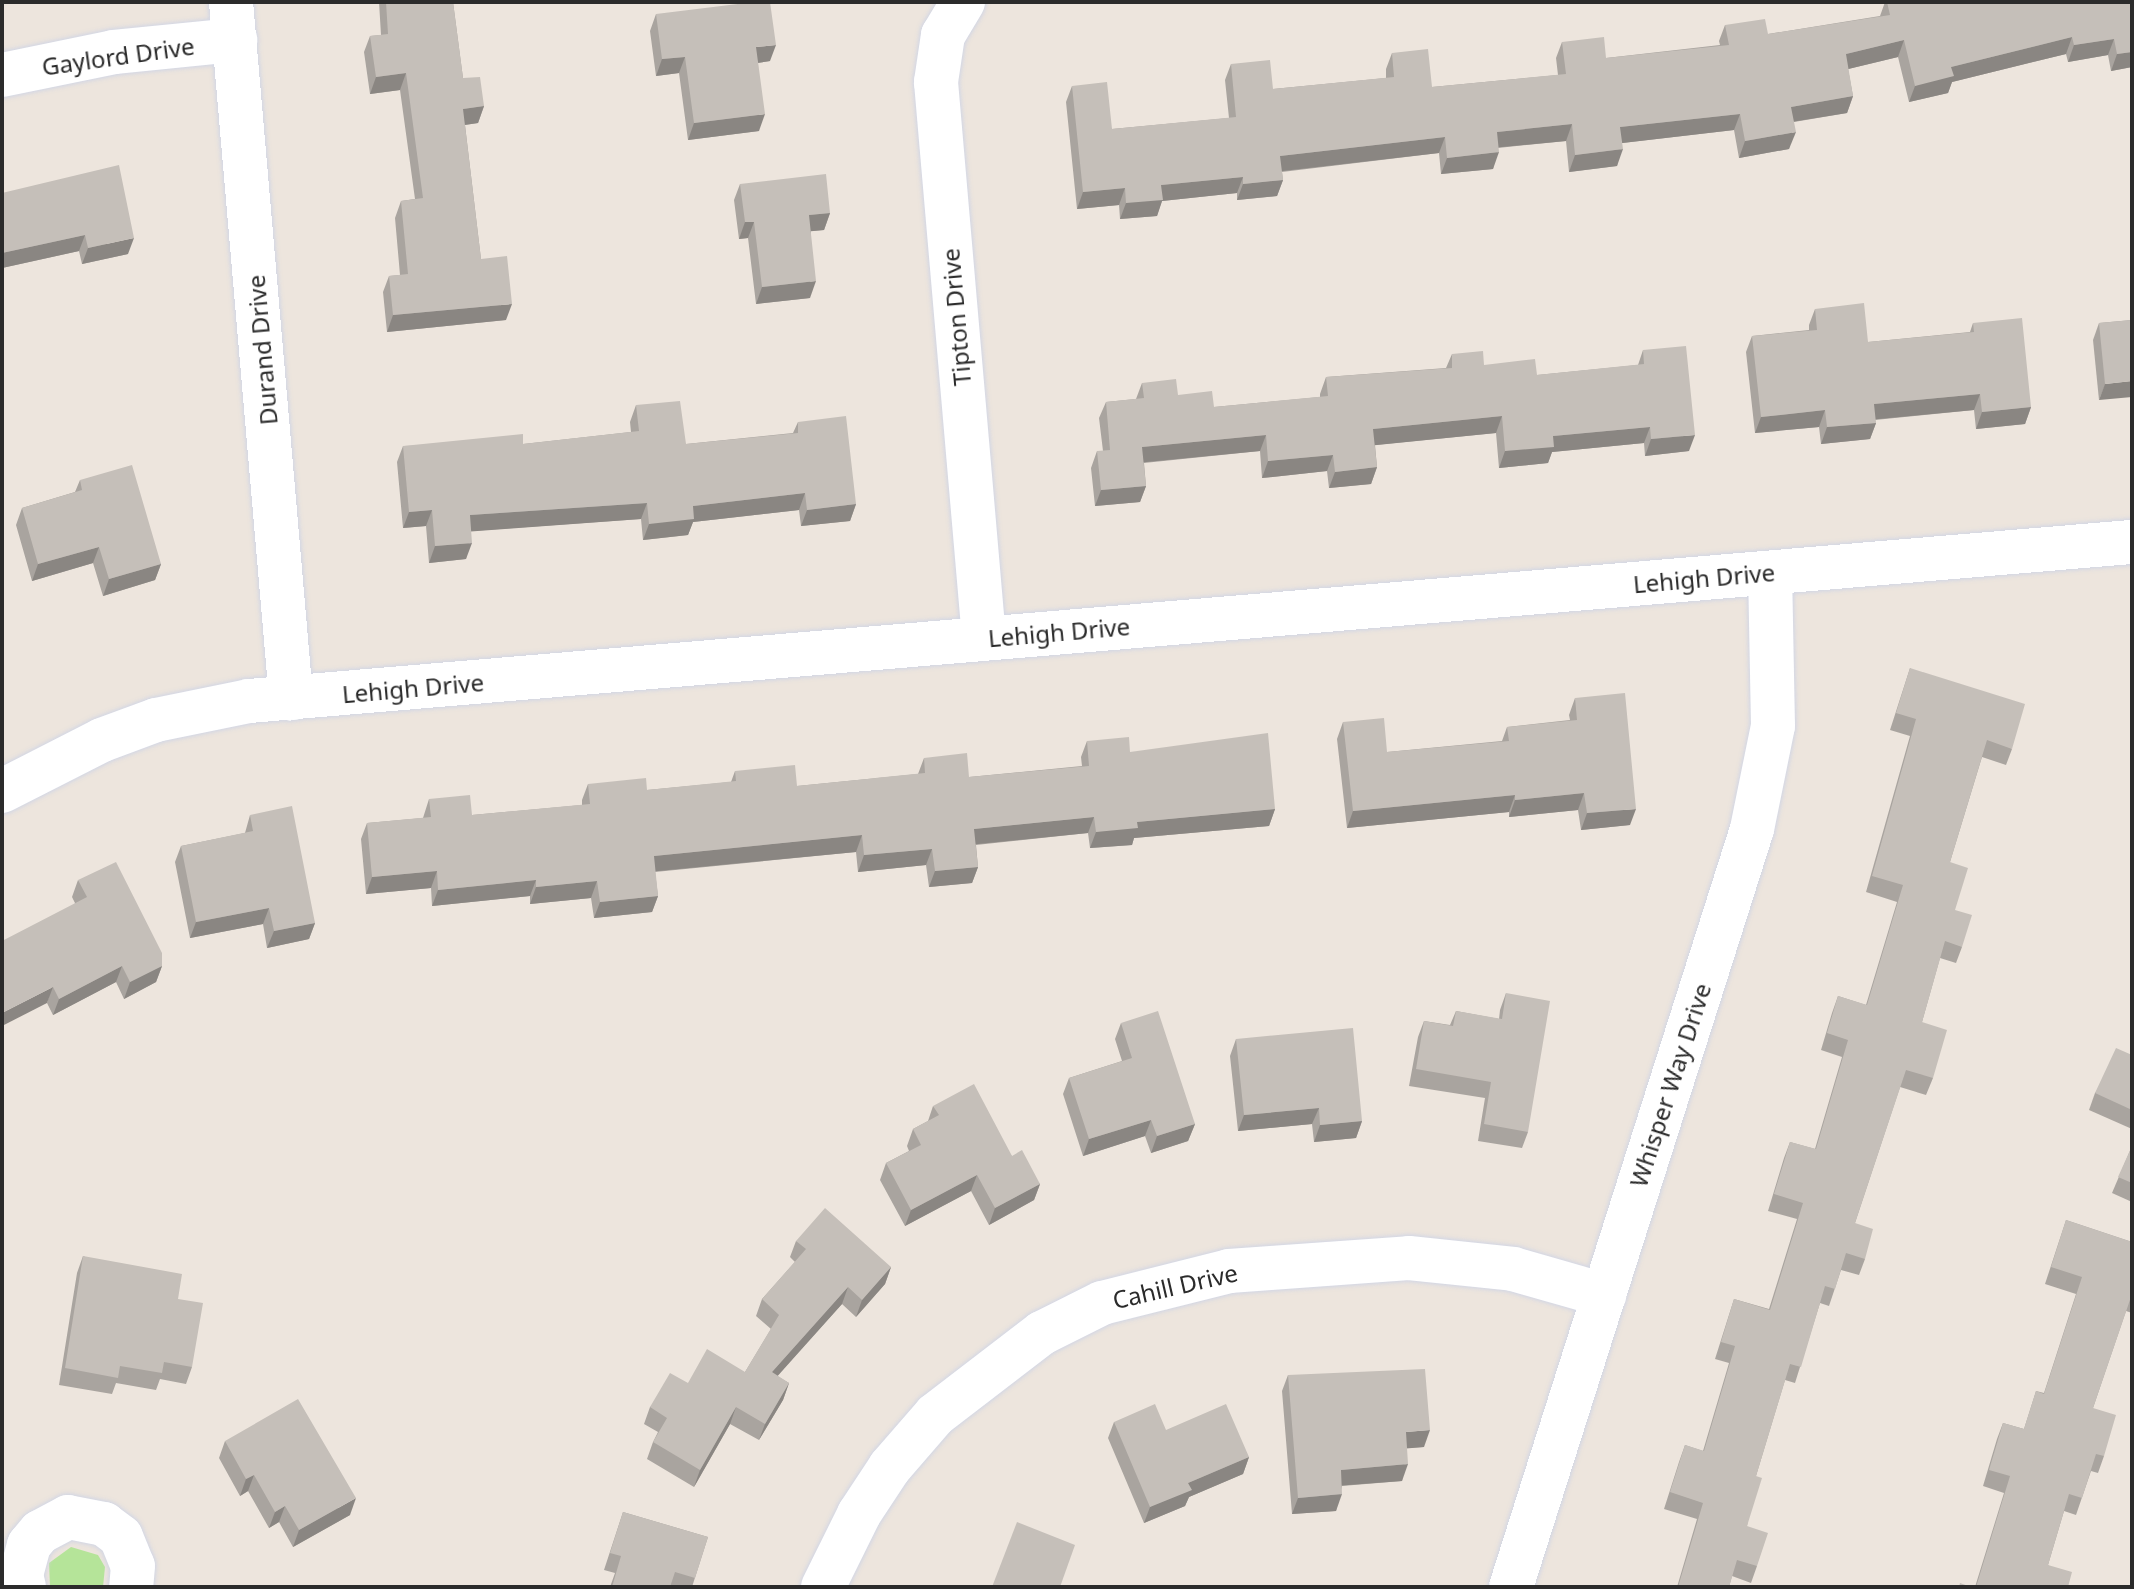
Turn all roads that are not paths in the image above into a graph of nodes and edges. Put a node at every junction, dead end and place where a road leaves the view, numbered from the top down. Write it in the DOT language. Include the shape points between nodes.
graph roads {
  1 [pos="963,2"];
  2 [pos="233,21"];
  3 [pos="2,75"];
  4 [pos="2132,542"];
  5 [pos="1770,573"];
  6 [pos="984,639"];
  7 [pos="291,698"];
  8 [pos="2,791"];
  9 [pos="1604,1295"];
  10 [pos="24,1587"];
  11 [pos="131,1587"];
  12 [pos="823,1587"];
  13 [pos="1511,1587"];
  1 -- 6 [label="street, Tipton Drive" via="943,35 936,82"];
  2 -- 3 [label="street, Gaylord Drive"];
  2 -- 7 [label="street, Durand Drive"];
  4 -- 5 [label="street, Lehigh Drive"];
  5 -- 6 [label="street, Lehigh Drive"];
  5 -- 9 [label="street, Whisper Way Drive" via="1776,676 1764,779"];
  6 -- 7 [label="street, Lehigh Drive"];
  7 -- 8 [label="street, Lehigh Drive" via="156,720 102,740"];
  9 -- 12 [label="street, Cahill Drive" via="1513,1269 1409,1258 1229,1271 1102,1303 1042,1333 935,1415 859,1514"];
  9 -- 13 [label="street, Whisper Way Drive"];
  10 -- 11 [label="street" via="21,1575 29,1545 68,1517 104,1524 121,1537 133,1566"];
}
